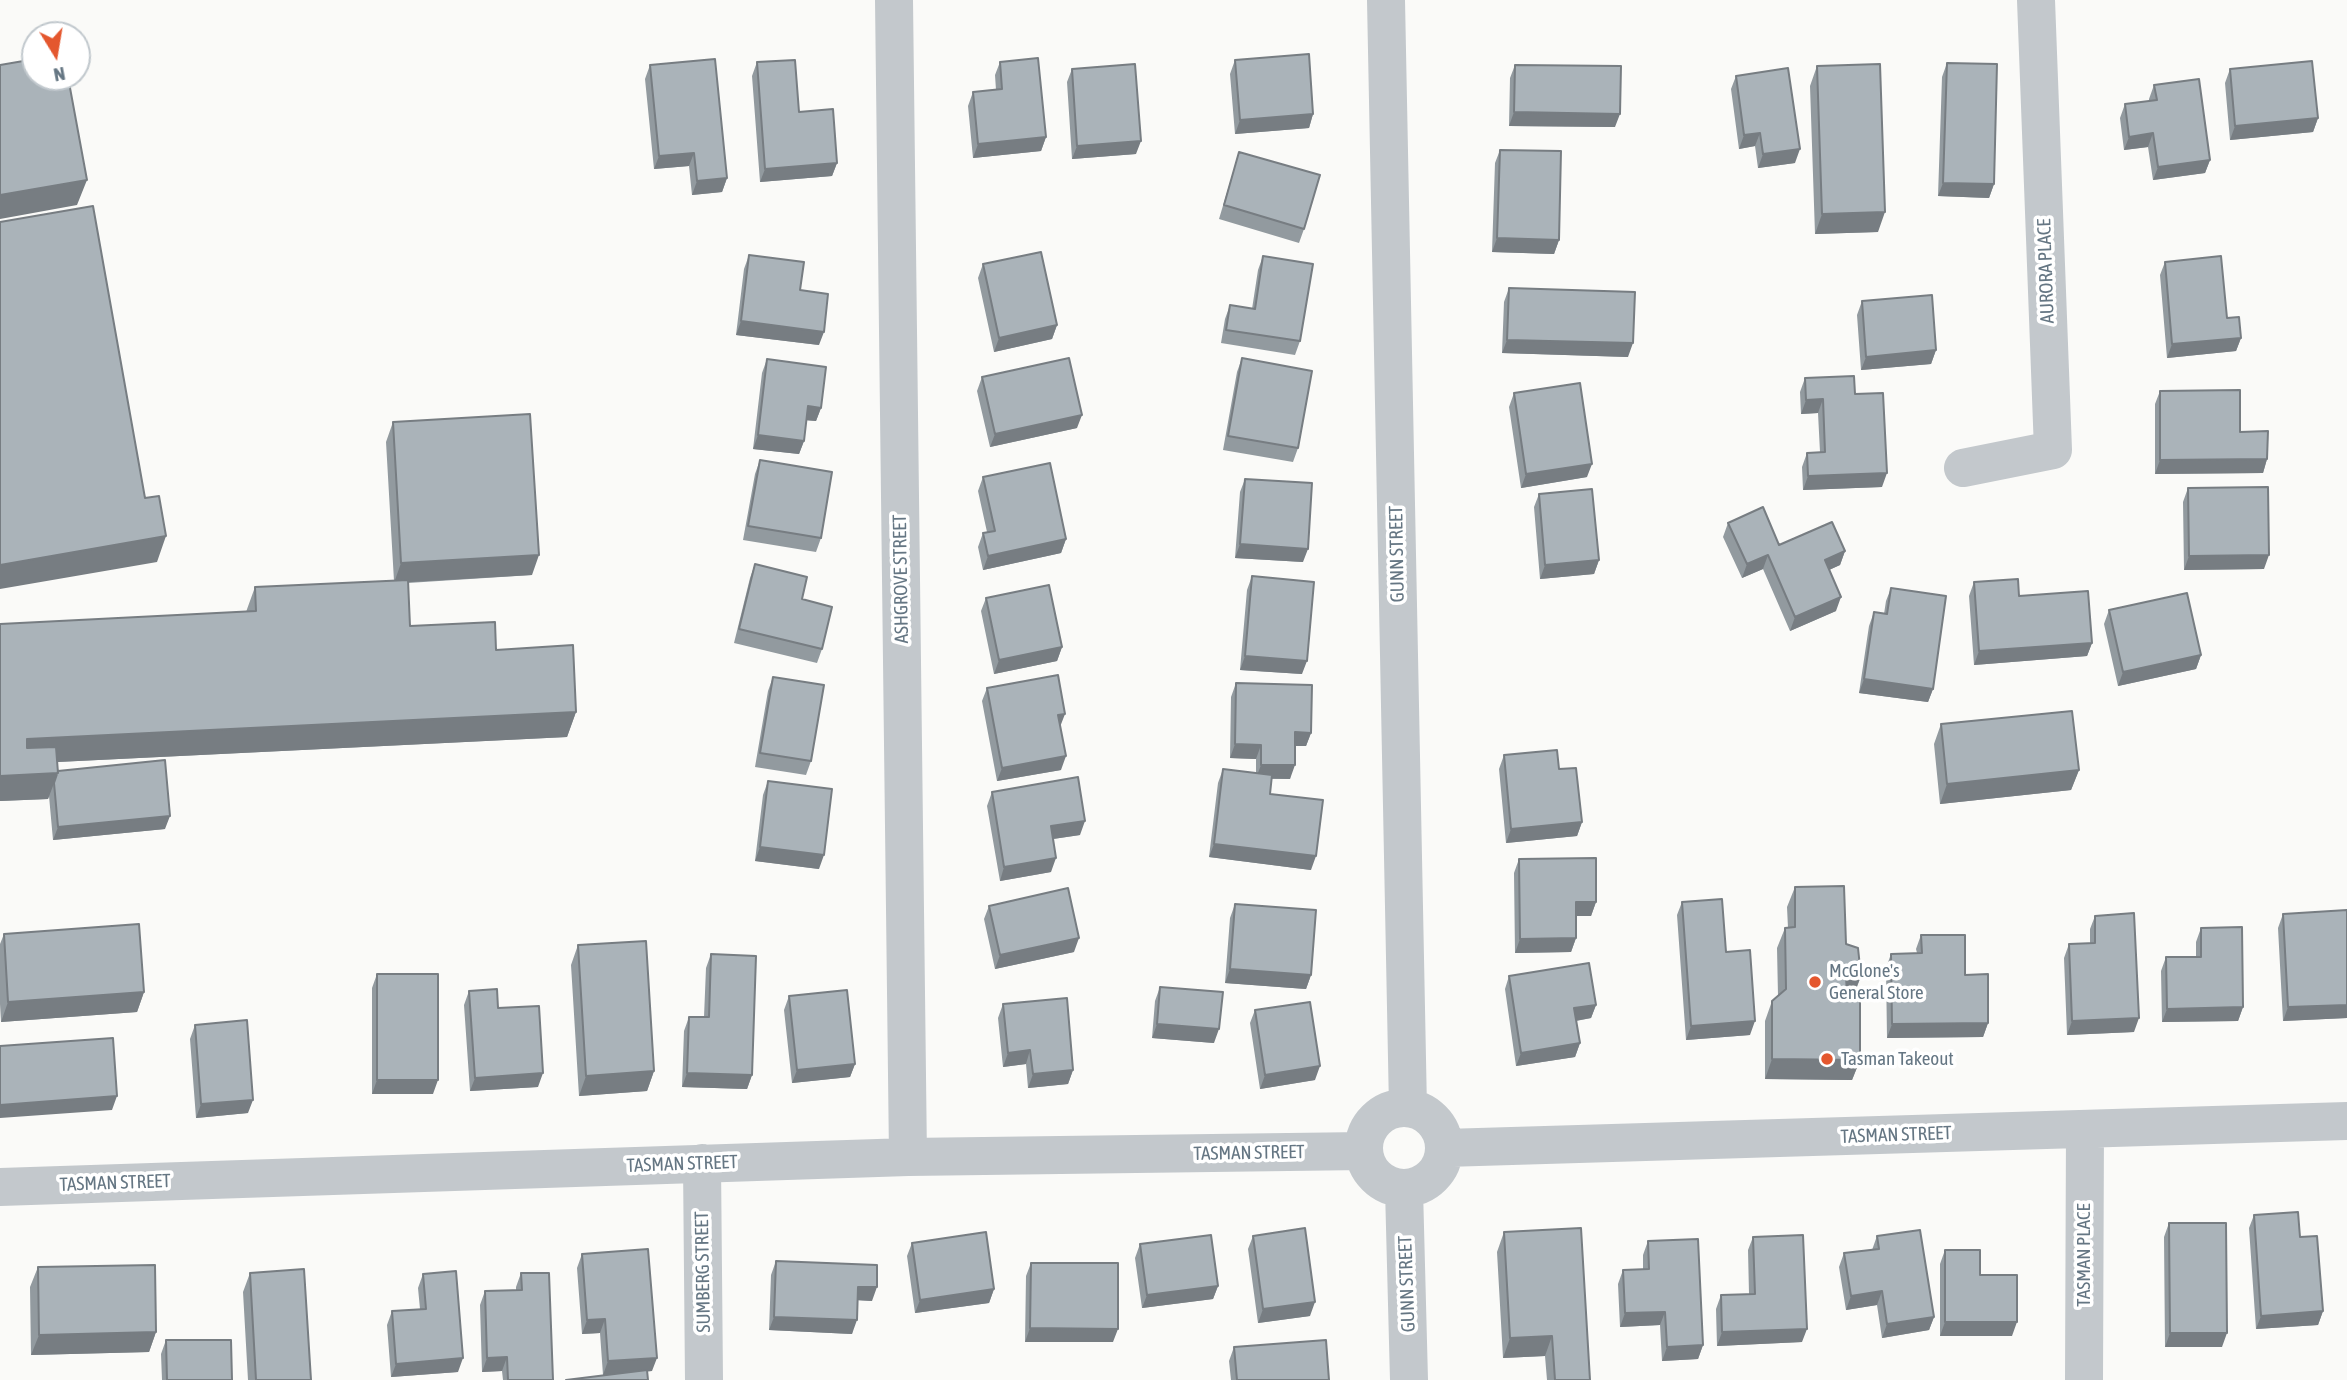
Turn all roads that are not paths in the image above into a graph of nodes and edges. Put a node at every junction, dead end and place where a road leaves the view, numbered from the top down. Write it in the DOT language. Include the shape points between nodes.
graph roads {
  1 [pos="894,0"];
  2 [pos="1386,0"];
  3 [pos="2036,0"];
  4 [pos="1963,468"];
  5 [pos="1408,1108"];
  6 [pos="2347,1121"];
  7 [pos="2085,1129"];
  8 [pos="1445,1148"];
  9 [pos="1364,1151"];
  10 [pos="908,1157"];
  11 [pos="702,1163"];
  12 [pos="0,1186"];
  13 [pos="1404,1189"];
  14 [pos="704,1380"];
  15 [pos="1409,1380"];
  16 [pos="2084,1380"];
  1 -- 10 [label="street, ASHGROVE STREET"];
  2 -- 5 [label="street, GUNN STREET"];
  3 -- 4 [label="street, AURORA PLACE" via="2053,450"];
  5 -- 8 [label="street" via="1434,1121"];
  5 -- 9 [label="street" via="1381,1115 1368,1131"];
  6 -- 7 [label="street, TASMAN STREET"];
  7 -- 8 [label="street, TASMAN STREET"];
  7 -- 16 [label="street, TASMAN PLACE"];
  8 -- 13 [label="street" via="1437,1172 1417,1187"];
  9 -- 10 [label="street, TASMAN STREET"];
  9 -- 13 [label="street" via="1373,1174"];
  10 -- 11 [label="street, TASMAN STREET"];
  11 -- 12 [label="street, TASMAN STREET"];
  11 -- 14 [label="street, SUMBERG STREET"];
  13 -- 15 [label="street, GUNN STREET"];
}
